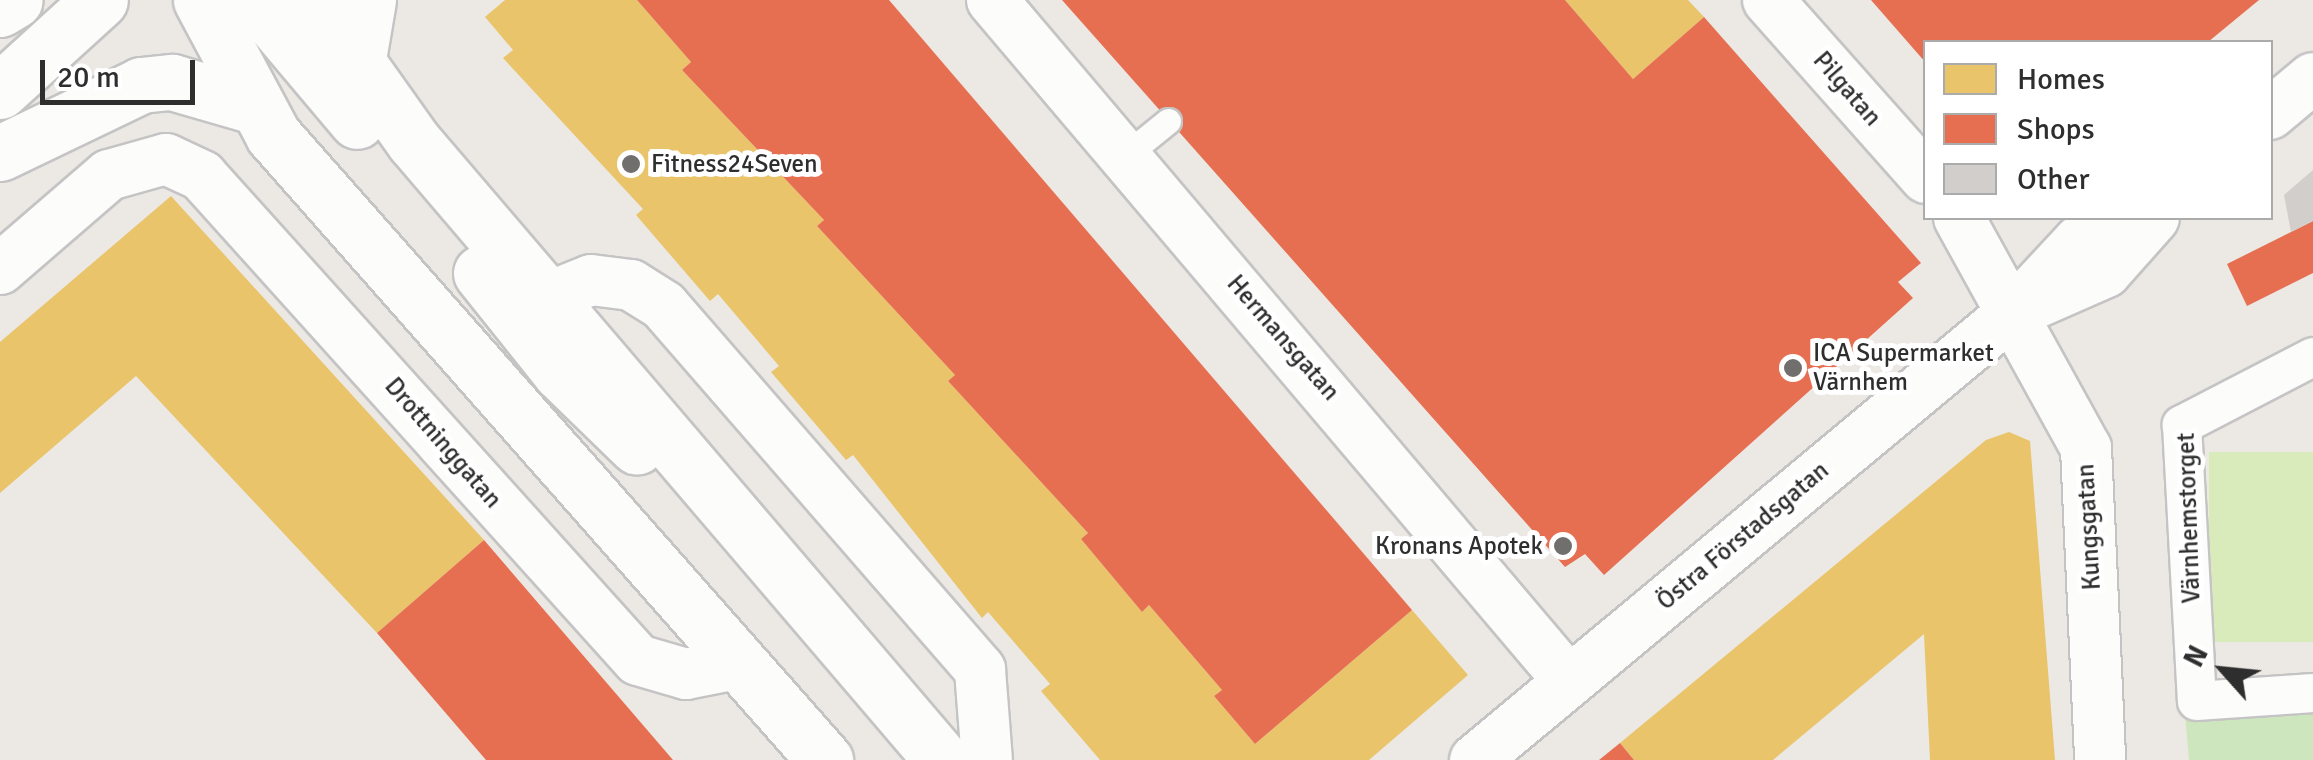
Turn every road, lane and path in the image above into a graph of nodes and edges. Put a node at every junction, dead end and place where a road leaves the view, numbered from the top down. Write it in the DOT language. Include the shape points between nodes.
graph roads {
  1 [pos="15,0"];
  2 [pos="100,0"];
  3 [pos="201,0"];
  4 [pos="252,0"];
  5 [pos="313,0"];
  6 [pos="368,0"];
  7 [pos="992,0"];
  8 [pos="1768,0"];
  9 [pos="0,10"];
  10 [pos="356,66"];
  11 [pos="2313,78"];
  12 [pos="0,92"];
  13 [pos="251,105"];
  14 [pos="2273,111"];
  15 [pos="1168,122"];
  16 [pos="0,153"];
  17 [pos="1126,156"];
  18 [pos="1923,175"];
  19 [pos="1959,220"];
  20 [pos="2127,220"];
  21 [pos="2152,220"];
  22 [pos="0,269"];
  23 [pos="549,297"];
  24 [pos="2012,313"];
  25 [pos="2313,357"];
  26 [pos="768,551"];
  27 [pos="742,664"];
  28 [pos="1570,681"];
  29 [pos="2313,693"];
  30 [pos="825,760"];
  31 [pos="942,760"];
  32 [pos="988,760"];
  33 [pos="1475,760"];
  34 [pos="2100,760"];
  1 -- 9 [label="main road"];
  2 -- 12 [label="main road"];
  3 -- 13 [label="main road"];
  4 -- 13 [label="main road"];
  4 -- 26 [label="main road" via="560,372"];
  5 -- 10 [label="main road"];
  6 -- 10 [label="main road"];
  7 -- 17 [label="street, Hermansgatan"];
  8 -- 18 [label="street, Pilgatan"];
  10 -- 23 [label="main road"];
  11 -- 14 [label="street"];
  13 -- 16 [label="main road" via="172,82 141,85"];
  13 -- 27 [label="main road" via="556,466"];
  15 -- 17 [label="lane"];
  17 -- 28 [label="street, Hermansgatan"];
  19 -- 24 [label="street"];
  20 -- 24 [label="street, Östra Förstadsgatan" via="2079,241"];
  21 -- 24 [label="street, Östra Förstadsgatan" via="2106,272"];
  22 -- 27 [label="street, Drottninggatan" via="110,175 166,159 202,176 638,660 686,674"];
  23 -- 26 [label="main road"];
  23 -- 32 [label="street" via="591,280 631,285 664,306 980,670"];
  24 -- 28 [label="street, Östra Förstadsgatan"];
  24 -- 34 [label="street, Kungsgatan" via="2086,448"];
  25 -- 29 [label="street, Värnhemstorget" via="2182,425 2197,701"];
  26 -- 31 [label="main road"];
  27 -- 30 [label="main road"];
  28 -- 33 [label="street, Östra Förstadsgatan"];
}
